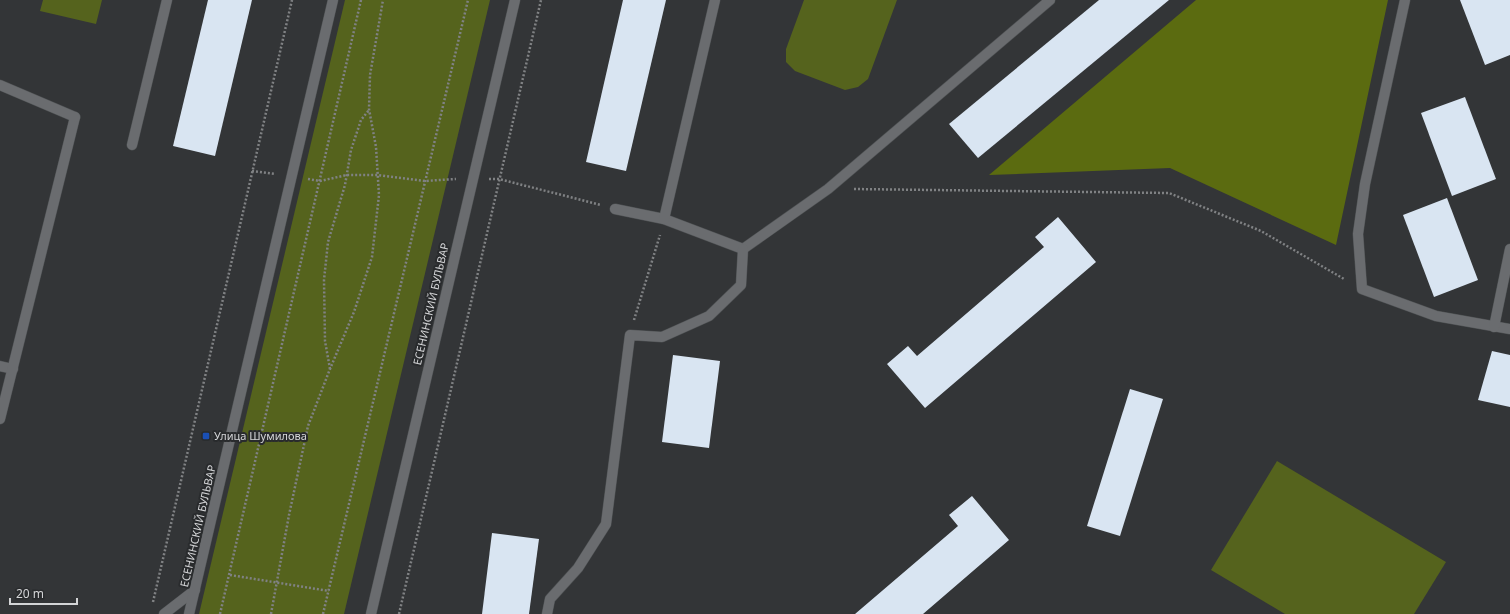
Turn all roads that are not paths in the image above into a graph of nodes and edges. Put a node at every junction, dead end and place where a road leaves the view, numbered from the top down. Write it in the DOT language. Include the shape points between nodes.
graph roads {
  1 [pos="167,0"];
  2 [pos="333,0"];
  3 [pos="515,0"];
  4 [pos="715,0"];
  5 [pos="1050,0"];
  6 [pos="1405,0"];
  7 [pos="0,84"];
  8 [pos="132,145"];
  9 [pos="615,209"];
  10 [pos="664,219"];
  11 [pos="743,249"];
  12 [pos="1510,249"];
  13 [pos="1494,326"];
  14 [pos="1510,329"];
  15 [pos="0,366"];
  16 [pos="13,369"];
  17 [pos="0,419"];
  18 [pos="195,590"];
  19 [pos="164,614"];
  20 [pos="189,614"];
  21 [pos="371,614"];
  22 [pos="547,614"];
  1 -- 8 [label="street"];
  2 -- 18 [label="street, ЕСЕНИНСКИЙ БУЛЬВАР"];
  3 -- 21 [label="street, ЕСЕНИНСКИЙ БУЛЬВАР"];
  4 -- 10 [label="street"];
  5 -- 11 [label="street" via="828,189"];
  6 -- 13 [label="street" via="1365,184 1358,234 1362,290 1436,316"];
  7 -- 16 [label="street" via="75,116"];
  9 -- 10 [label="street"];
  10 -- 11 [label="street"];
  11 -- 22 [label="street" via="741,285 709,316 662,336 630,335 606,524 578,568 550,599"];
  12 -- 13 [label="street"];
  13 -- 14 [label="street"];
  15 -- 16 [label="street"];
  16 -- 17 [label="street"];
  18 -- 19 [label="street"];
  18 -- 20 [label="street, ЕСЕНИНСКИЙ БУЛЬВАР"];
}
